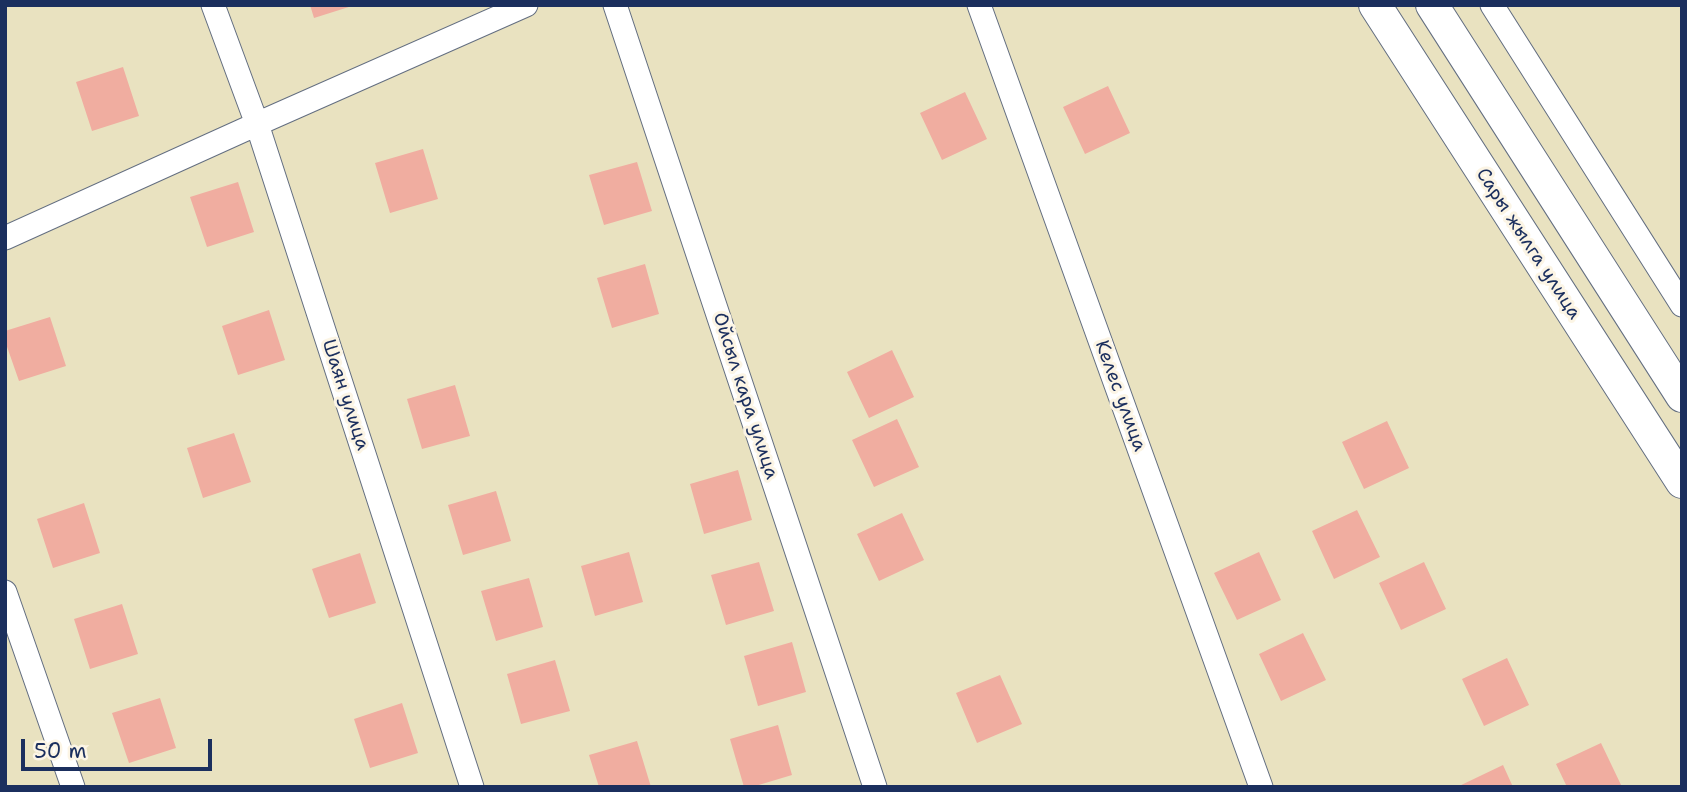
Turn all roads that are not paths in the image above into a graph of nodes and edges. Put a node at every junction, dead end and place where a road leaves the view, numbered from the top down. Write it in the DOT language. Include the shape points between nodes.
graph roads {
  1 [pos="213,5"];
  2 [pos="526,5"];
  3 [pos="615,5"];
  4 [pos="979,5"];
  5 [pos="1375,5"];
  6 [pos="1432,5"];
  7 [pos="1492,5"];
  8 [pos="257,124"];
  9 [pos="5,238"];
  10 [pos="1682,304"];
  11 [pos="1682,396"];
  12 [pos="1682,482"];
  13 [pos="5,592"];
  14 [pos="74,787"];
  15 [pos="472,787"];
  16 [pos="875,787"];
  17 [pos="1261,787"];
  1 -- 8 [label="street, Шаян улица"];
  2 -- 8 [label="street"];
  3 -- 16 [label="street, Ойсыл кара улица"];
  4 -- 17 [label="street, Келес улица"];
  5 -- 12 [label="main road, Сары жылга улица"];
  6 -- 11 [label="main road"];
  7 -- 10 [label="street"];
  8 -- 9 [label="street"];
  8 -- 15 [label="street, Шаян улица"];
  13 -- 14 [label="street"];
}
